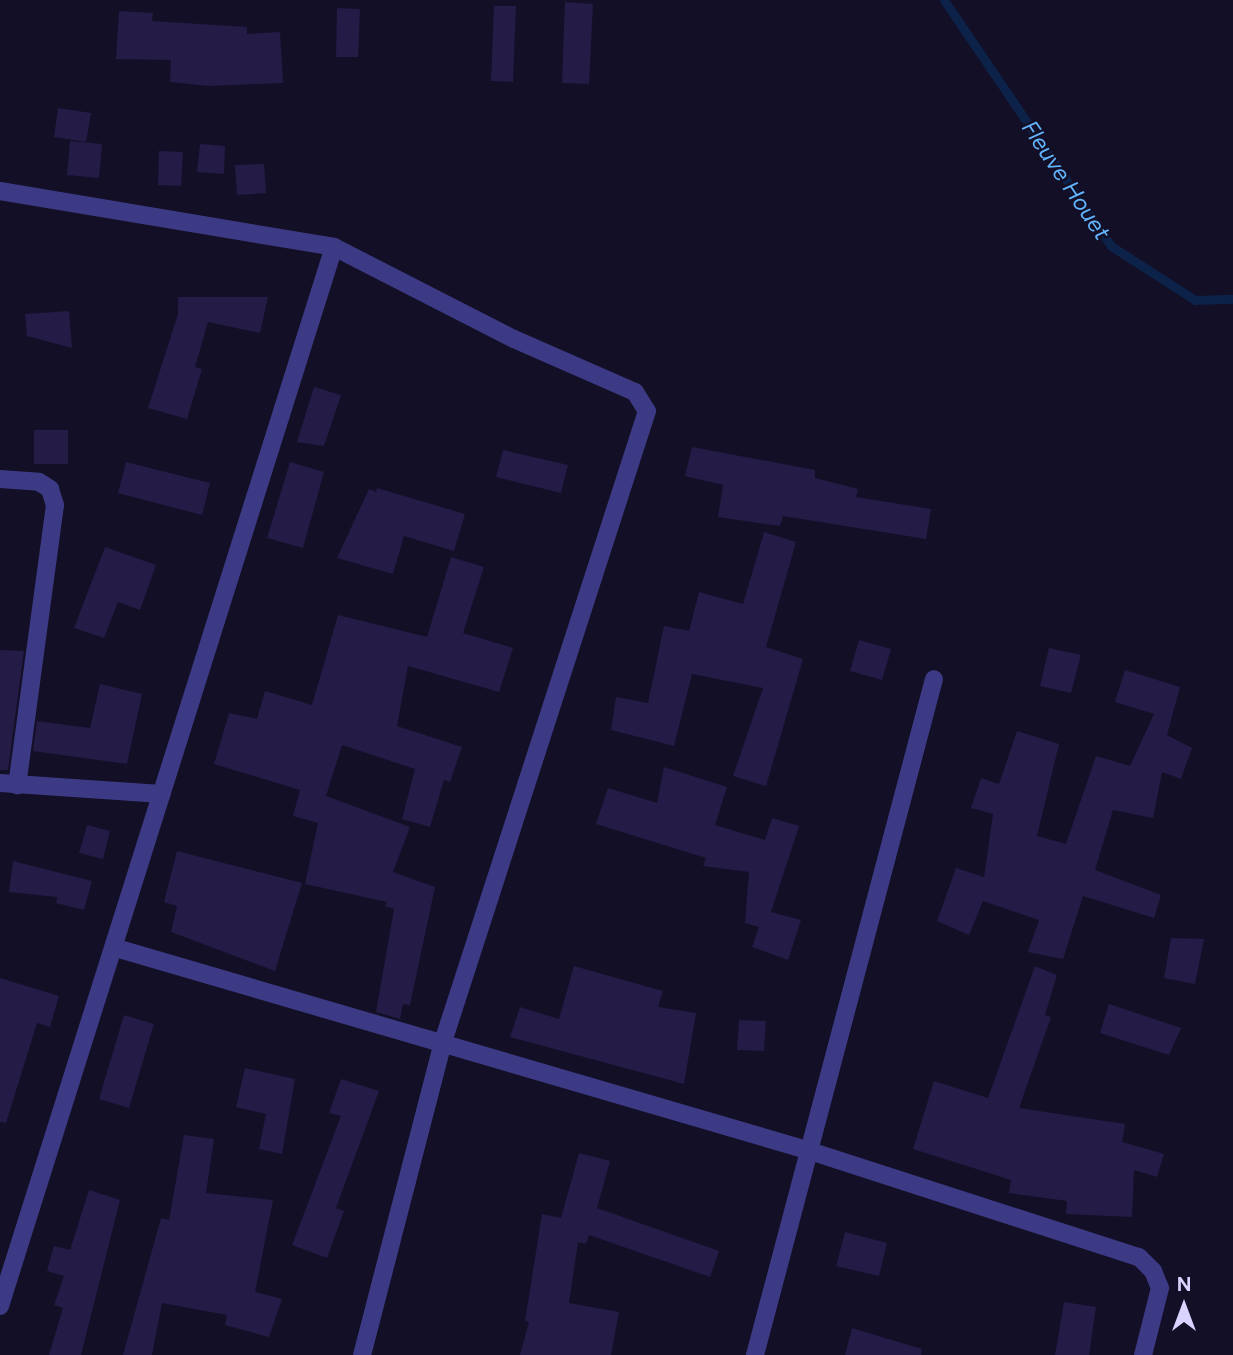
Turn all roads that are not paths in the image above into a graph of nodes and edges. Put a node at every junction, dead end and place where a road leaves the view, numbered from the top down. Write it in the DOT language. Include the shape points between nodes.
graph roads {
  1 [pos="0,191"];
  2 [pos="334,247"];
  3 [pos="0,479"];
  4 [pos="934,679"];
  5 [pos="9,784"];
  6 [pos="162,794"];
  7 [pos="116,948"];
  8 [pos="443,1042"];
  9 [pos="810,1151"];
  10 [pos="0,1306"];
  11 [pos="362,1355"];
  12 [pos="755,1355"];
  13 [pos="1143,1355"];
  1 -- 2 [label="street"];
  2 -- 6 [label="street"];
  2 -- 8 [label="street" via="514,339 635,392 648,411"];
  3 -- 5 [label="street" via="38,482 50,489 55,505"];
  4 -- 9 [label="street"];
  5 -- 6 [label="street"];
  6 -- 7 [label="street"];
  7 -- 8 [label="street"];
  7 -- 10 [label="street"];
  8 -- 9 [label="street"];
  8 -- 11 [label="street"];
  9 -- 12 [label="street"];
  9 -- 13 [label="street" via="1139,1257 1153,1270 1160,1288"];
}
